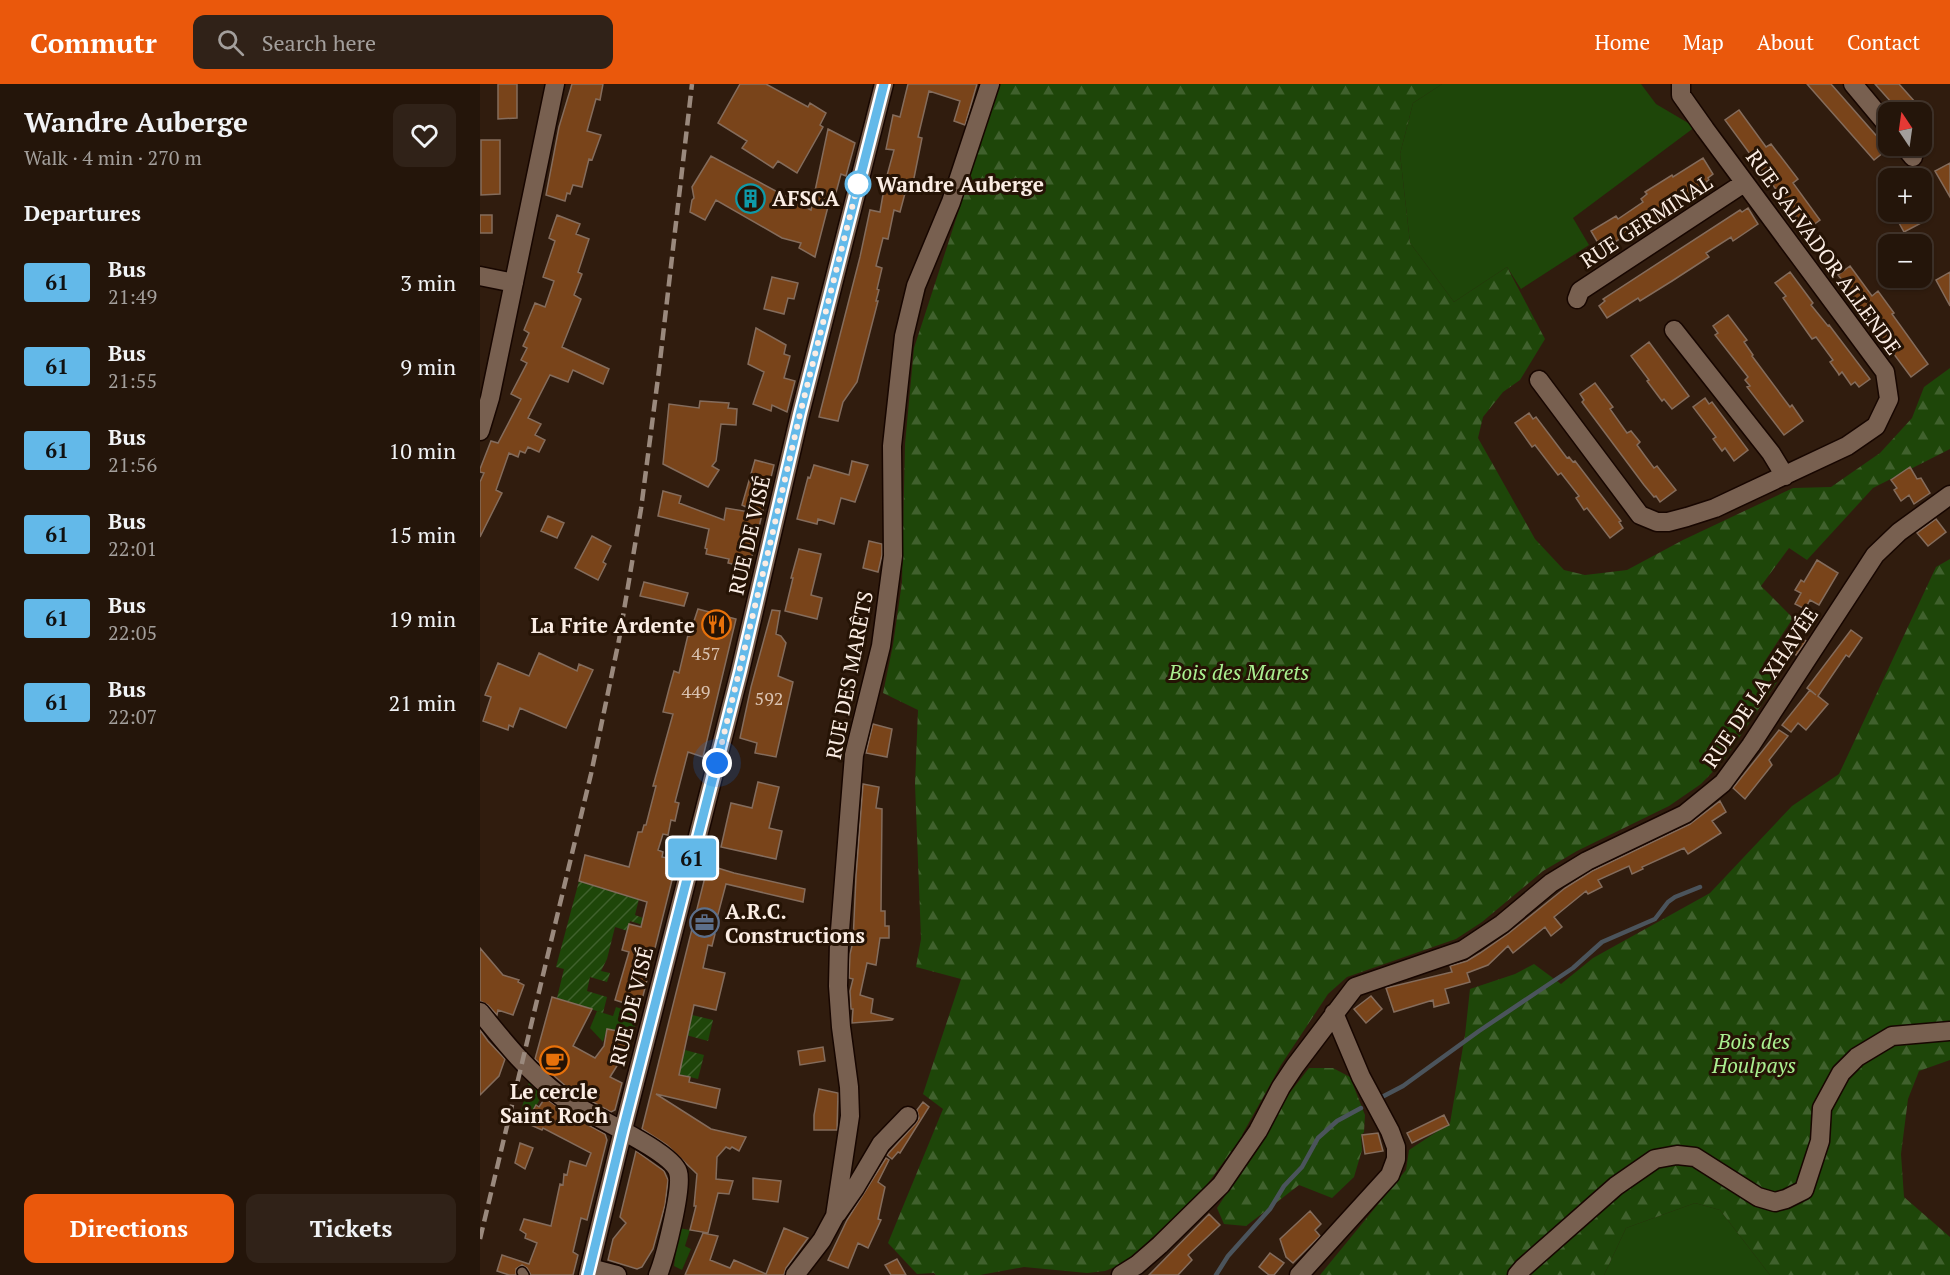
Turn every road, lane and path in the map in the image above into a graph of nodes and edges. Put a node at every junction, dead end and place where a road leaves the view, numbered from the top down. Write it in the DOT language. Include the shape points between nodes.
graph roads {
  1 [pos="555,84"];
  2 [pos="884,84"];
  3 [pos="990,84"];
  4 [pos="1681,84"];
  5 [pos="1853,84"];
  6 [pos="1878,114"];
  7 [pos="1744,183"];
  8 [pos="480,276"];
  9 [pos="514,283"];
  10 [pos="1577,299"];
  11 [pos="1674,330"];
  12 [pos="1539,380"];
  13 [pos="481,428"];
  14 [pos="1785,476"];
  15 [pos="1950,495"];
  16 [pos="480,1012"];
  17 [pos="1334,1013"];
  18 [pos="1950,1031"];
  19 [pos="908,1116"];
  20 [pos="623,1130"];
  21 [pos="835,1216"];
  22 [pos="589,1272"];
  23 [pos="617,1275"];
  24 [pos="658,1275"];
  25 [pos="795,1275"];
  26 [pos="1121,1275"];
  27 [pos="1299,1275"];
  28 [pos="1517,1275"];
  1 -- 9 [label="street"];
  2 -- 20 [label="street, RUE DE VISÉ"];
  3 -- 21 [label="street, RUE DES MARÊTS" via="951,202 916,286 904,336 892,446 893,556 881,646 854,755 840,925 838,986 850,1116"];
  4 -- 7 [label="street, RUE SALVADOR ALLENDE" via="1681,95"];
  5 -- 6 [label="street"];
  7 -- 10 [label="street, RUE GERMINAL" via="1580,291"];
  7 -- 14 [label="street, RUE SALVADOR ALLENDE" via="1885,372 1889,399 1876,426 1843,448"];
  8 -- 9 [label="street"];
  9 -- 13 [label="street"];
  11 -- 14 [label="street"];
  12 -- 14 [label="street, RUE SALVADOR ALLENDE" via="1640,515 1657,522 1715,508"];
  15 -- 17 [label="street, RUE DE LA XHAVÉE" via="1875,555 1723,783 1685,814 1587,861 1551,883 1463,950 1355,987"];
  16 -- 20 [label="street" via="523,1064 563,1098"];
  17 -- 26 [label="street, RUE DE LA XHAVÉE" via="1286,1080 1258,1131 1221,1185 1160,1245"];
  17 -- 27 [label="street" via="1361,1077 1390,1131 1396,1147 1395,1160 1390,1175"];
  18 -- 28 [label="street" via="1892,1036 1857,1057 1841,1073 1822,1108 1820,1141 1804,1190 1776,1202 1758,1197 1695,1157 1655,1159 1616,1186"];
  19 -- 21 [label="street" via="882,1144"];
  20 -- 22 [label="street, RUE DE VISÉ"];
  20 -- 24 [label="street" via="664,1156 679,1173 676,1207"];
  21 -- 25 [label="street, RUE DES MARÊTS"];
  22 -- 23 [label="street"];
}
